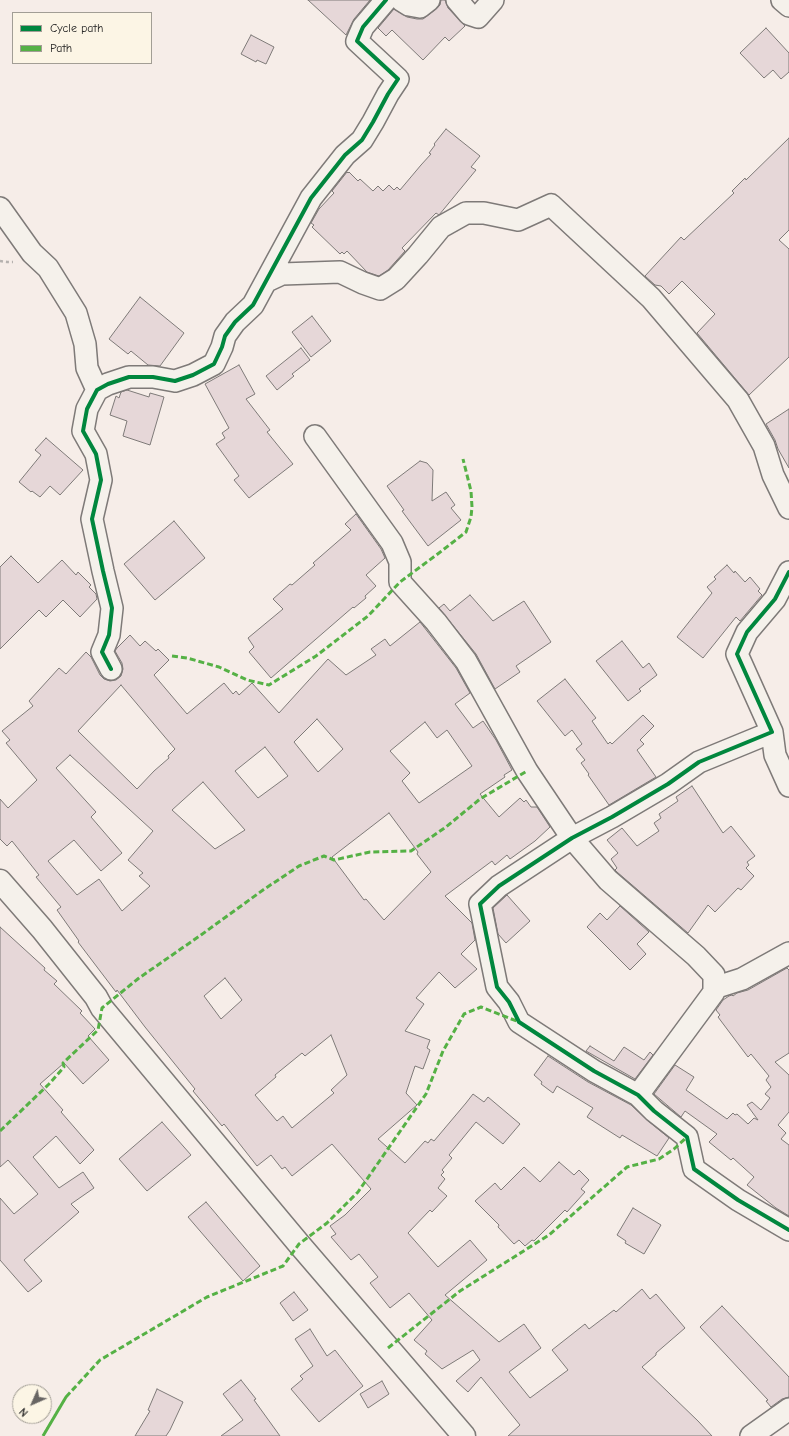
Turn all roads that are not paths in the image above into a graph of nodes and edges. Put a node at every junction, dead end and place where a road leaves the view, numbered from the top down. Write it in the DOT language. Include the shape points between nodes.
graph roads {
  1 [pos="386,0"];
  2 [pos="401,0"];
  3 [pos="429,0"];
  4 [pos="457,0"];
  5 [pos="493,0"];
  6 [pos="782,0"];
  7 [pos="789,6"];
  8 [pos="0,208"];
  9 [pos="267,281"];
  10 [pos="97,390"];
  11 [pos="315,436"];
  12 [pos="789,508"];
  13 [pos="789,572"];
  14 [pos="111,669"];
  15 [pos="772,732"];
  16 [pos="789,786"];
  17 [pos="572,838"];
  18 [pos="0,881"];
  19 [pos="789,953"];
  20 [pos="714,988"];
  21 [pos="638,1094"];
  22 [pos="789,1230"];
  23 [pos="789,1409"];
  24 [pos="464,1436"];
  25 [pos="751,1436"];
  1 -- 9 [label="street" via="363,27 357,41 398,79 362,140 344,155 311,198"];
  2 -- 3 [label="street" via="420,7"];
  4 -- 5 [label="street" via="469,14 478,16"];
  6 -- 7 [label="street"];
  8 -- 10 [label="street" via="32,253 48,268 76,313 87,368"];
  9 -- 10 [label="street" via="253,305 225,336 214,364 193,375 175,380 129,377"];
  9 -- 12 [label="street" via="282,274 340,272 363,284 380,289 396,279 441,227 466,213 484,213 518,220 551,205 651,298 738,400 764,446 773,475"];
  10 -- 14 [label="street" via="87,409 83,431 96,454 101,480 92,520 112,608 109,635 102,652"];
  11 -- 17 [label="street" via="392,543 400,562 400,582 466,661 527,771"];
  13 -- 15 [label="street" via="775,599 747,632 737,654"];
  15 -- 16 [label="street" via="775,756"];
  15 -- 17 [label="street" via="699,762 656,791"];
  17 -- 20 [label="street" via="608,880 696,956 714,975"];
  17 -- 21 [label="street" via="499,886 480,904 497,986 520,1022 594,1071"];
  18 -- 24 [label="main road" via="283,1225"];
  19 -- 20 [label="street" via="742,979"];
  20 -- 21 [label="street" via="705,1006"];
  21 -- 22 [label="street" via="654,1111 687,1137 694,1169 738,1200"];
  23 -- 25 [label="street"];
}
